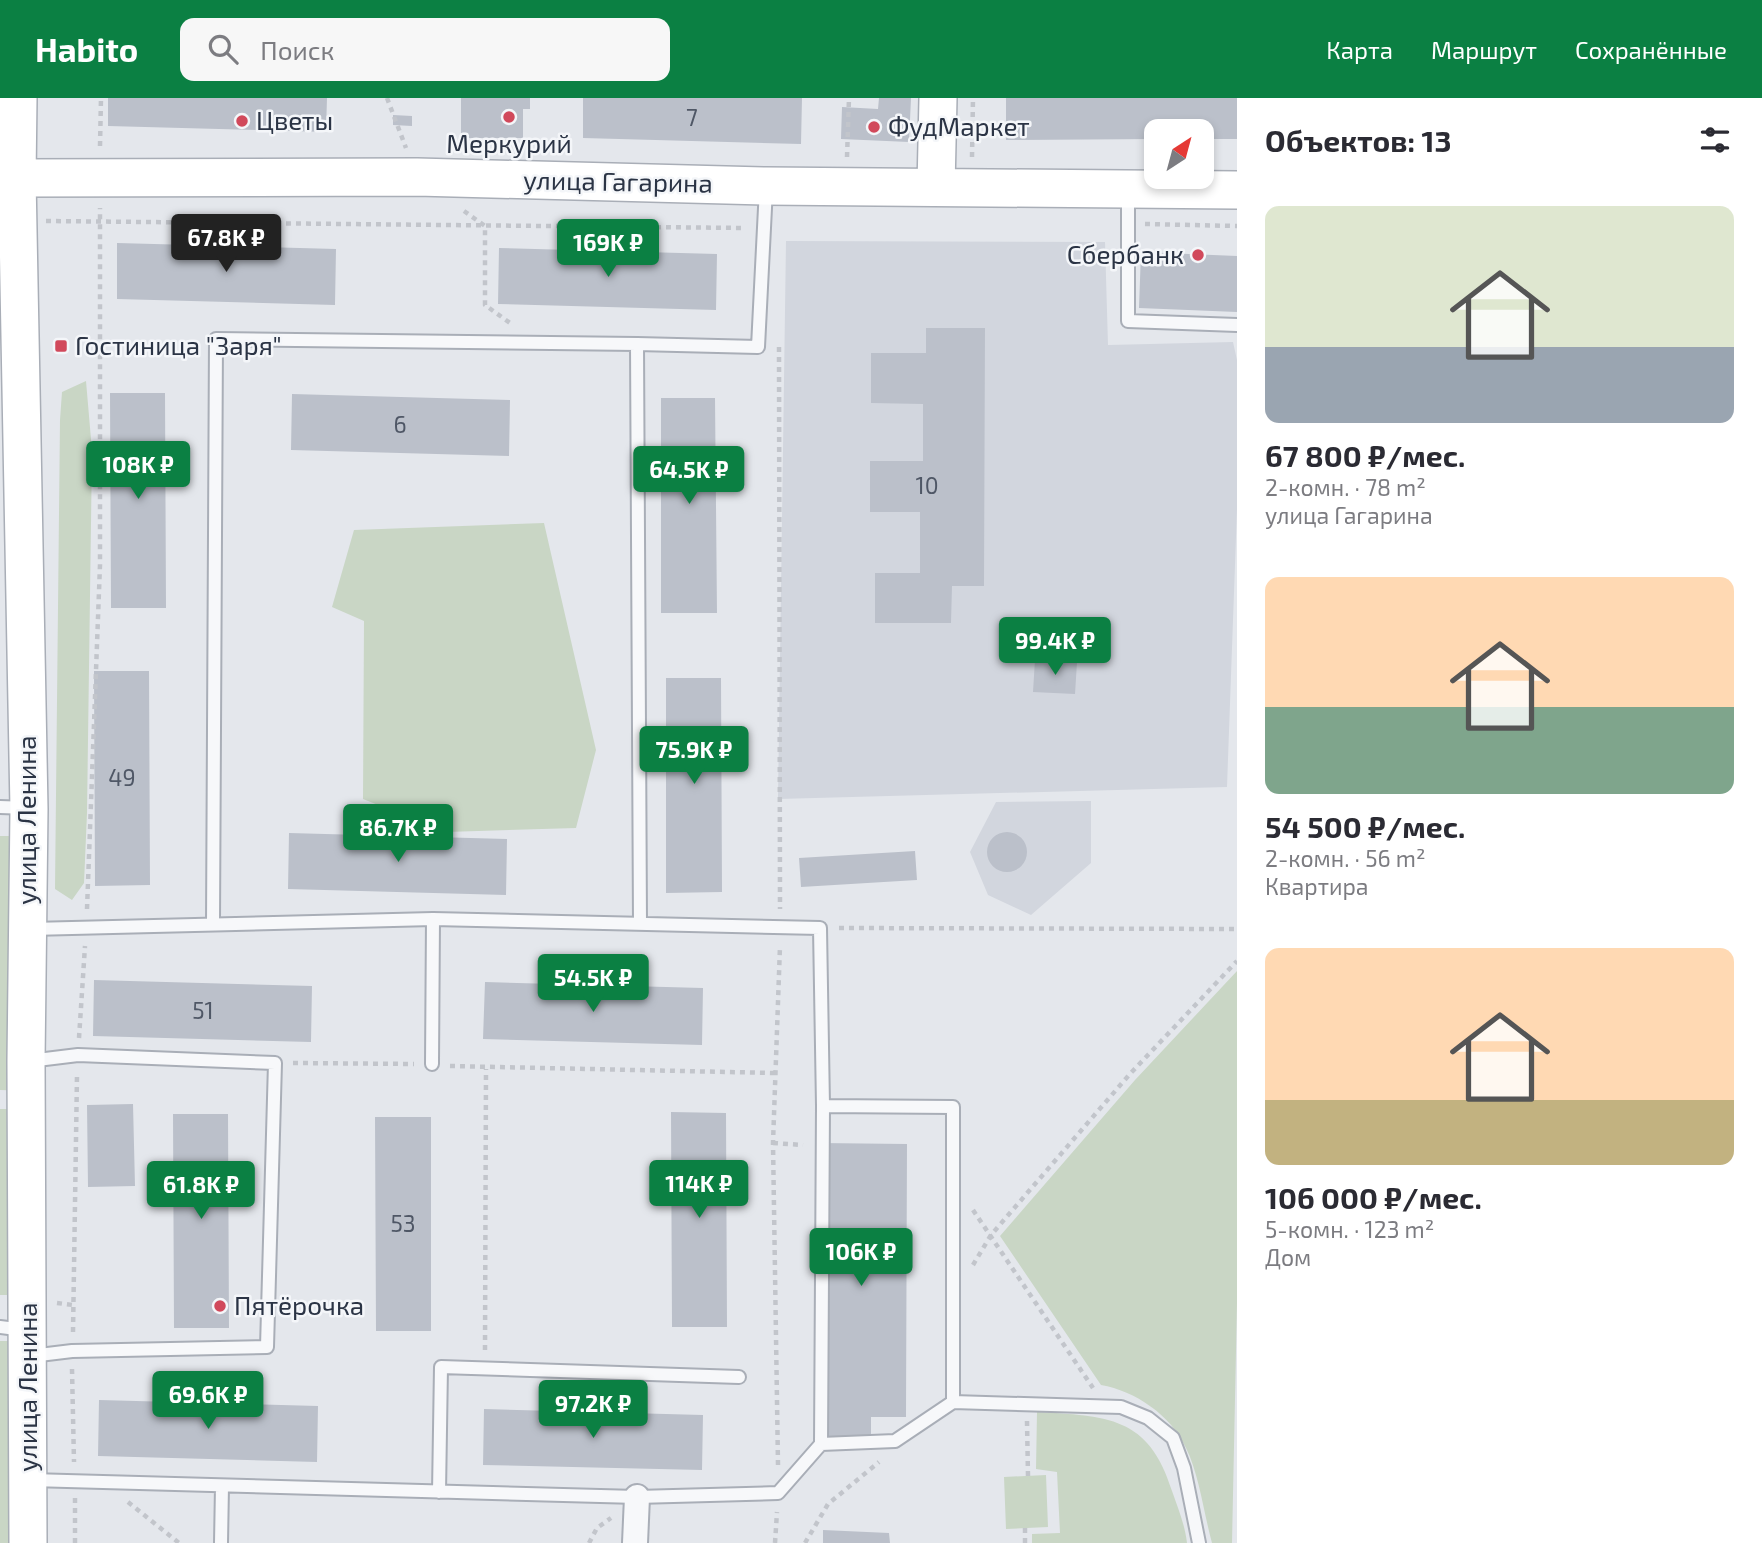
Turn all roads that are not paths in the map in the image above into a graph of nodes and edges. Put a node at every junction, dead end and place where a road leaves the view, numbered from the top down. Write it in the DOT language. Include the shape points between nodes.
graph roads {
  1 [pos="19,98"];
  2 [pos="938,98"];
  3 [pos="8,178"];
  4 [pos="766,186"];
  5 [pos="936,187"];
  6 [pos="1128,190"];
  7 [pos="1237,190"];
  8 [pos="1237,325"];
  9 [pos="637,344"];
  10 [pos="14,808"];
  11 [pos="433,919"];
  12 [pos="640,923"];
  13 [pos="213,924"];
  14 [pos="27,929"];
  15 [pos="26,1061"];
  16 [pos="432,1064"];
  17 [pos="824,1106"];
  18 [pos="18,1338"];
  19 [pos="739,1377"];
  20 [pos="953,1402"];
  21 [pos="821,1444"];
  22 [pos="28,1480"];
  23 [pos="222,1486"];
  24 [pos="439,1492"];
  25 [pos="637,1497"];
  26 [pos="28,1543"];
  27 [pos="221,1543"];
  28 [pos="635,1543"];
  29 [pos="1199,1543"];
  1 -- 3 [label="street, улица Ленина"];
  2 -- 5 [label="street"];
  3 -- 4 [label="street, улица Гагарина" via="417,177"];
  3 -- 10 [label="street, улица Ленина" via="19,221"];
  4 -- 5 [label="street, улица Гагарина"];
  4 -- 9 [label="lane" via="758,347"];
  5 -- 6 [label="street, улица Гагарина"];
  6 -- 7 [label="street, улица Гагарина"];
  6 -- 8 [label="lane" via="1128,321"];
  9 -- 12 [label="lane"];
  9 -- 13 [label="lane" via="216,339"];
  10 -- 14 [label="street, улица Ленина"];
  11 -- 12 [label="lane"];
  11 -- 13 [label="lane"];
  11 -- 16 [label="lane"];
  12 -- 17 [label="lane" via="820,928"];
  13 -- 14 [label="lane"];
  14 -- 15 [label="street, улица Ленина"];
  15 -- 18 [label="street, улица Ленина"];
  15 -- 18 [label="lane" via="78,1055 275,1063 267,1347 72,1351"];
  17 -- 20 [label="lane" via="953,1107"];
  17 -- 21 [label="lane"];
  18 -- 22 [label="street, улица Ленина"];
  19 -- 24 [label="lane" via="441,1367"];
  20 -- 21 [label="lane" via="895,1441"];
  20 -- 29 [label="lane" via="1104,1404 1149,1418 1173,1438"];
  21 -- 25 [label="lane" via="778,1493"];
  22 -- 23 [label="lane"];
  22 -- 26 [label="street, улица Ленина"];
  23 -- 24 [label="lane"];
  23 -- 27 [label="lane"];
  24 -- 25 [label="lane"];
  25 -- 28 [label="street"];
}
